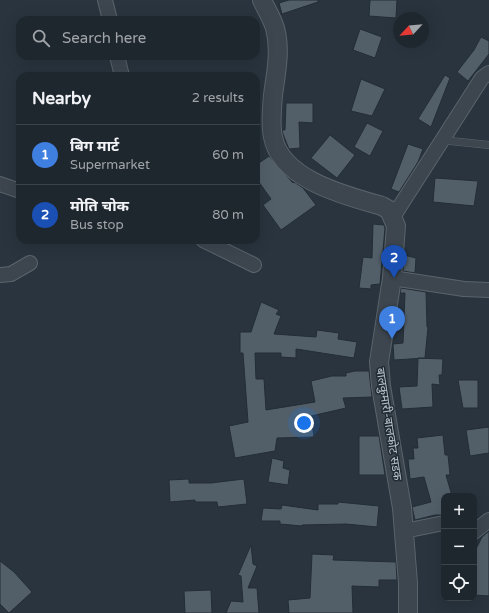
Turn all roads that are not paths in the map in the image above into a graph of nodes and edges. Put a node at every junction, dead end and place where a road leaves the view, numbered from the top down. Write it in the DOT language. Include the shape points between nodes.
graph roads {
  1 [pos="105,0"];
  2 [pos="262,0"];
  3 [pos="109,16"];
  4 [pos="118,60"];
  5 [pos="121,72"];
  6 [pos="489,73"];
  7 [pos="442,140"];
  8 [pos="489,145"];
  9 [pos="0,184"];
  10 [pos="16,190"];
  11 [pos="393,217"];
  12 [pos="211,244"];
  13 [pos="30,263"];
  14 [pos="254,265"];
  15 [pos="0,274"];
  16 [pos="392,278"];
  17 [pos="489,290"];
  18 [pos="489,520"];
  19 [pos="441,524"];
  20 [pos="477,530"];
  21 [pos="404,531"];
  22 [pos="408,613"];
  1 -- 3 [label="street"];
  2 -- 11 [label="street" via="275,27 278,50 271,112 273,138 283,159 327,189 382,206 389,210"];
  4 -- 5 [label="street"];
  6 -- 7 [label="street" via="482,78"];
  7 -- 8 [label="lane"];
  7 -- 11 [label="street"];
  9 -- 10 [label="street"];
  11 -- 16 [label="street, बालकुमारी-बालकोट सडक" via="396,235"];
  12 -- 14 [label="street"];
  13 -- 15 [label="street" via="11,274"];
  16 -- 17 [label="street" via="464,289"];
  16 -- 21 [label="street, बालकुमारी-बालकोट सडक" via="379,362"];
  18 -- 20 [label="street"];
  19 -- 21 [label="street"];
  21 -- 22 [label="street, बालकुमारी-बालकोट सडक"];
}
